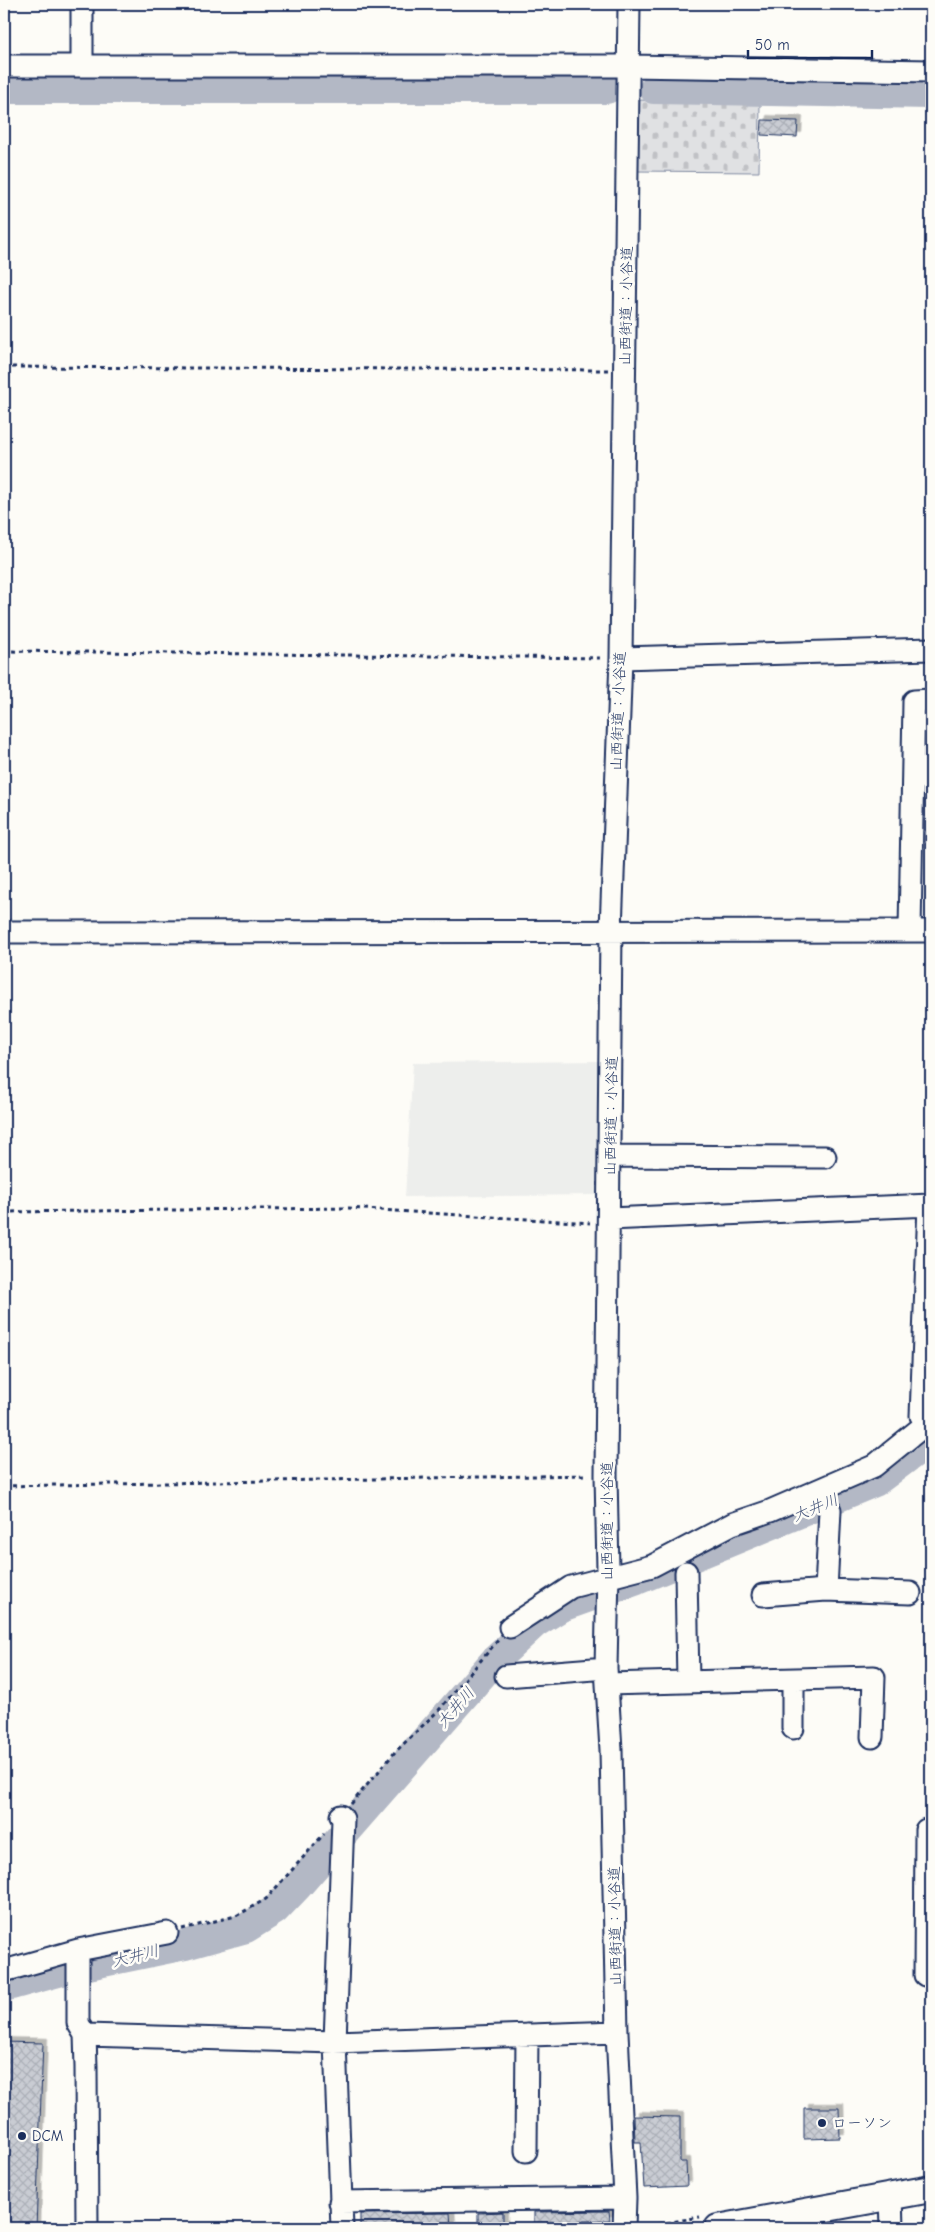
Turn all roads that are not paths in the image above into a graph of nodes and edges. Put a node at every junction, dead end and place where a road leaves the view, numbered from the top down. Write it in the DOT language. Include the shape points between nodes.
graph roads {
  1 [pos="82,4"];
  2 [pos="629,4"];
  3 [pos="4,66"];
  4 [pos="82,66"];
  5 [pos="628,66"];
  6 [pos="931,71"];
  7 [pos="931,649"];
  8 [pos="620,658"];
  9 [pos="931,700"];
  10 [pos="611,930"];
  11 [pos="921,931"];
  12 [pos="4,932"];
  13 [pos="610,1156"];
  14 [pos="825,1157"];
  15 [pos="930,1205"];
  16 [pos="609,1222"];
  17 [pos="929,1422"];
  18 [pos="820,1490"];
  19 [pos="686,1572"];
  20 [pos="607,1578"];
  21 [pos="826,1590"];
  22 [pos="910,1593"];
  23 [pos="763,1595"];
  24 [pos="510,1627"];
  25 [pos="506,1676"];
  26 [pos="606,1676"];
  27 [pos="792,1680"];
  28 [pos="688,1682"];
  29 [pos="793,1728"];
  30 [pos="872,1737"];
  31 [pos="341,1816"];
  32 [pos="931,1830"];
  33 [pos="167,1933"];
  34 [pos="78,1950"];
  35 [pos="4,1971"];
  36 [pos="931,1975"];
  37 [pos="617,2032"];
  38 [pos="85,2035"];
  39 [pos="527,2035"];
  40 [pos="335,2042"];
  41 [pos="526,2151"];
  42 [pos="931,2189"];
  43 [pos="625,2198"];
  44 [pos="340,2202"];
  45 [pos="931,2206"];
  46 [pos="892,2212"];
  47 [pos="87,2228"];
  48 [pos="342,2228"];
  49 [pos="624,2228"];
  50 [pos="718,2228"];
  51 [pos="804,2228"];
  1 -- 4 [label="street"];
  2 -- 5 [label="street, 山西街道：小谷道"];
  3 -- 4 [label="street"];
  4 -- 5 [label="street"];
  5 -- 6 [label="street"];
  5 -- 8 [label="street, 山西街道：小谷道"];
  7 -- 8 [label="street"];
  8 -- 10 [label="street, 山西街道：小谷道"];
  9 -- 11 [label="street" via="914,702"];
  10 -- 11 [label="street"];
  10 -- 12 [label="street"];
  10 -- 13 [label="street, 山西街道：小谷道"];
  13 -- 14 [label="street"];
  13 -- 16 [label="street, 山西街道：小谷道"];
  15 -- 16 [label="street"];
  15 -- 17 [label="street" via="921,1416"];
  16 -- 20 [label="street, 山西街道：小谷道"];
  17 -- 18 [label="street" via="874,1466"];
  18 -- 20 [label="street" via="732,1524 652,1566"];
  18 -- 21 [label="street" via="830,1510"];
  19 -- 28 [label="street"];
  20 -- 24 [label="street" via="571,1587"];
  20 -- 26 [label="street, 山西街道：小谷道"];
  21 -- 22 [label="street"];
  21 -- 23 [label="street"];
  25 -- 26 [label="street"];
  26 -- 28 [label="street"];
  26 -- 37 [label="street, 山西街道：小谷道" via="611,1750"];
  27 -- 28 [label="street"];
  27 -- 29 [label="street"];
  27 -- 30 [label="street" via="874,1678"];
  31 -- 40 [label="street"];
  32 -- 36 [label="street" via="926,1830 925,1975"];
  33 -- 34 [label="street"];
  34 -- 35 [label="street"];
  34 -- 38 [label="street" via="78,2023"];
  37 -- 39 [label="street"];
  37 -- 43 [label="street, 山西街道：小谷道"];
  38 -- 40 [label="street"];
  38 -- 47 [label="street"];
  39 -- 40 [label="street"];
  39 -- 41 [label="street"];
  40 -- 44 [label="street"];
  42 -- 46 [label="main road"];
  43 -- 44 [label="street"];
  43 -- 49 [label="street, 山西街道：小谷道"];
  44 -- 48 [label="street"];
  45 -- 46 [label="main road"];
  46 -- 50 [label="main road"];
  46 -- 51 [label="main road"];
}
